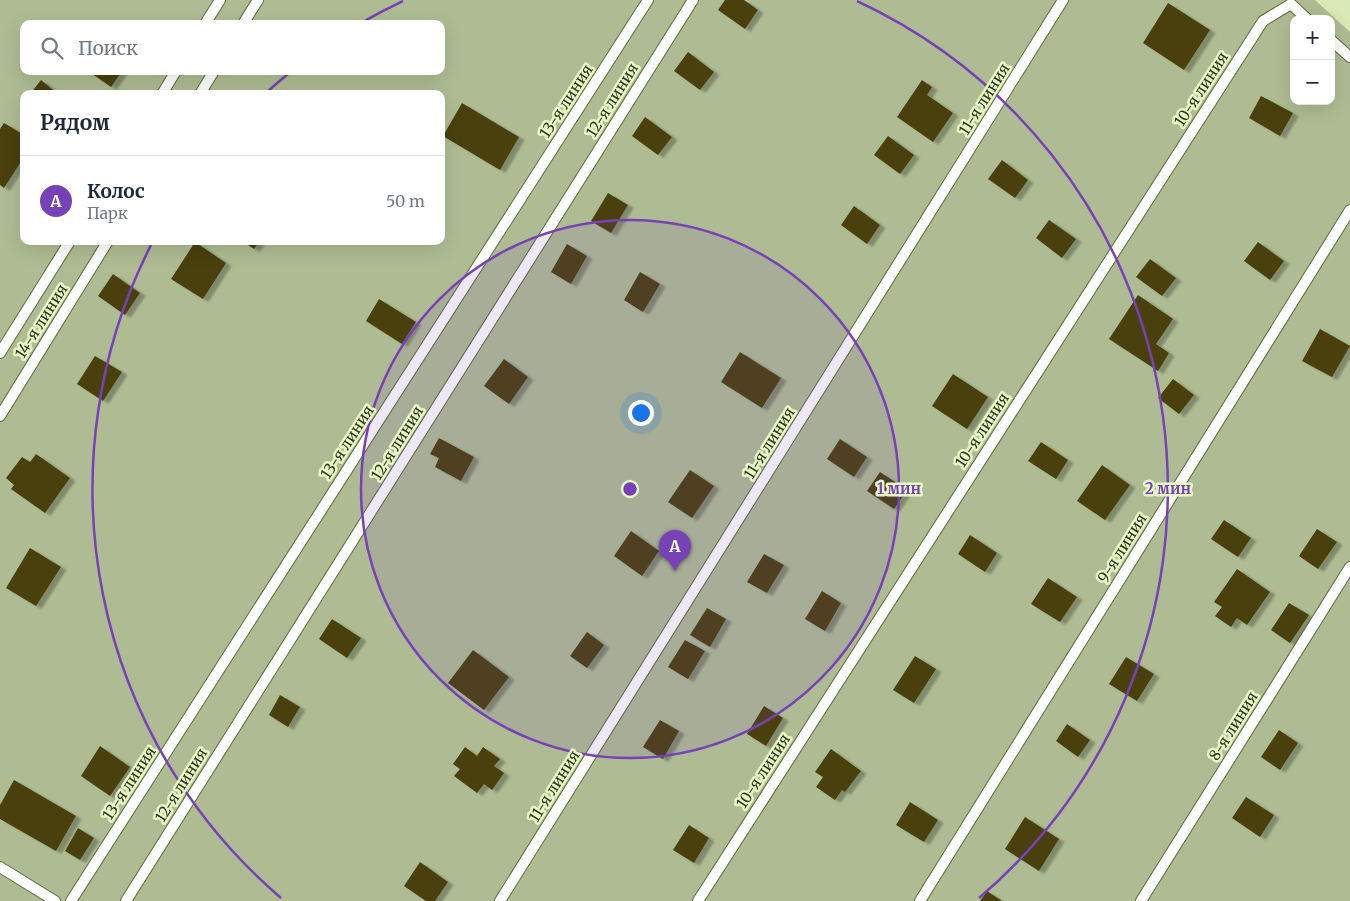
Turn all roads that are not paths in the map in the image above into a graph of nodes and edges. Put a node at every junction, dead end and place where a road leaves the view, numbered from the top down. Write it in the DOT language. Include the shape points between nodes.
graph roads {
  1 [pos="220,0"];
  2 [pos="258,0"];
  3 [pos="648,0"];
  4 [pos="692,0"];
  5 [pos="1064,0"];
  6 [pos="1289,2"];
  7 [pos="1303,15"];
  8 [pos="208,20"];
  9 [pos="246,20"];
  10 [pos="1335,44"];
  11 [pos="1350,57"];
  12 [pos="174,75"];
  13 [pos="212,75"];
  14 [pos="164,90"];
  15 [pos="202,90"];
  16 [pos="1350,210"];
  17 [pos="68,245"];
  18 [pos="106,245"];
  19 [pos="0,353"];
  20 [pos="0,416"];
  21 [pos="1350,567"];
  22 [pos="0,867"];
  23 [pos="55,901"];
  24 [pos="71,901"];
  25 [pos="126,901"];
  26 [pos="500,901"];
  27 [pos="698,901"];
  28 [pos="920,901"];
  29 [pos="1141,901"];
  1 -- 8 [label="lane"];
  2 -- 9 [label="lane"];
  3 -- 24 [label="lane, 13-я линия"];
  4 -- 25 [label="lane, 12-я линия"];
  5 -- 26 [label="lane, 11-я линия"];
  6 -- 7 [label="lane, 10-я линия"];
  6 -- 27 [label="lane, 10-я линия" via="1263,21"];
  10 -- 11 [label="lane"];
  12 -- 14 [label="lane"];
  13 -- 15 [label="lane"];
  16 -- 28 [label="lane, 9-я линия"];
  17 -- 19 [label="lane"];
  18 -- 20 [label="lane, 14-я линия"];
  21 -- 29 [label="lane, 8-я линия"];
  22 -- 23 [label="lane"];
}
